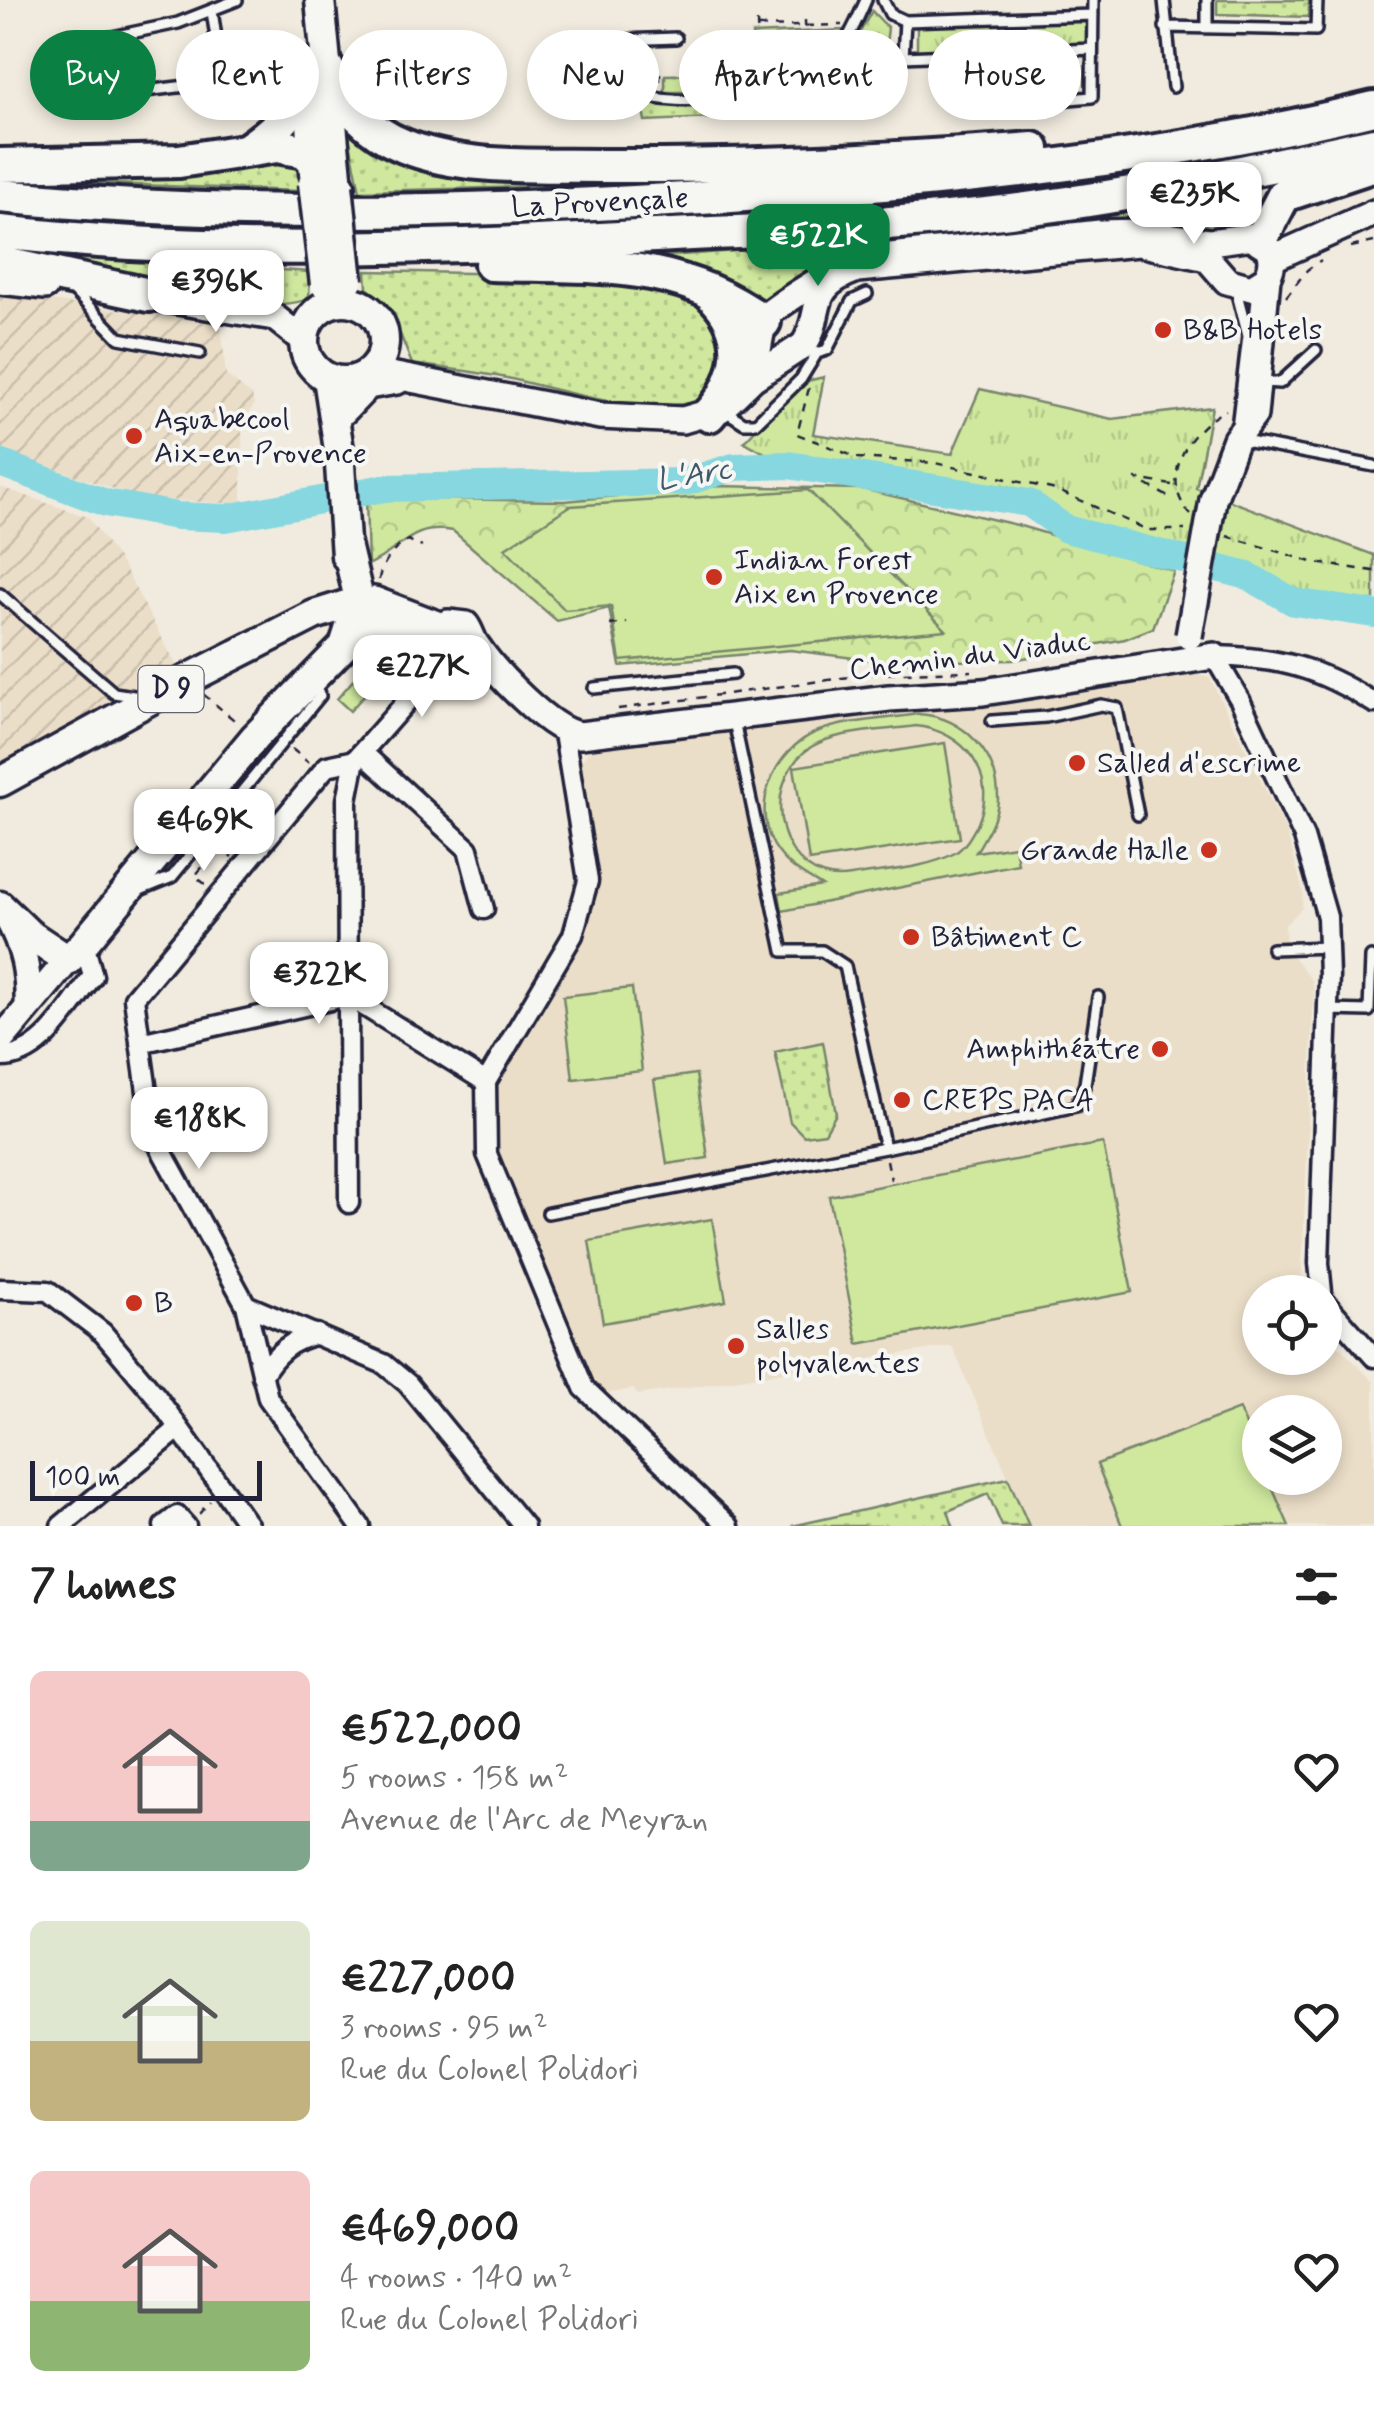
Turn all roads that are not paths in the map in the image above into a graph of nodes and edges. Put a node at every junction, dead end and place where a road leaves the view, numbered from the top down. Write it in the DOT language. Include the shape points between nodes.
graph roads {
  1 [pos="237,0"];
  2 [pos="302,0"];
  3 [pos="320,0"];
  4 [pos="866,0"];
  5 [pos="883,0"];
  6 [pos="1093,0"];
  7 [pos="1164,0"];
  8 [pos="1208,0"];
  9 [pos="1317,0"];
  10 [pos="212,11"];
  11 [pos="1093,15"];
  12 [pos="905,21"];
  13 [pos="1165,27"];
  14 [pos="1207,27"];
  15 [pos="309,30"];
  16 [pos="319,30"];
  17 [pos="676,38"];
  18 [pos="1092,48"];
  19 [pos="319,70"];
  20 [pos="1173,87"];
  21 [pos="1081,98"];
  22 [pos="1367,110"];
  23 [pos="319,111"];
  24 [pos="285,120"];
  25 [pos="1374,144"];
  26 [pos="243,152"];
  27 [pos="0,165"];
  28 [pos="1374,165"];
  29 [pos="322,176"];
  30 [pos="0,196"];
  31 [pos="1374,213"];
  32 [pos="0,232"];
  33 [pos="192,246"];
  34 [pos="1258,253"];
  35 [pos="0,263"];
  36 [pos="1228,280"];
  37 [pos="0,281"];
  38 [pos="705,288"];
  39 [pos="72,289"];
  40 [pos="338,293"];
  41 [pos="867,294"];
  42 [pos="149,295"];
  43 [pos="770,321"];
  44 [pos="304,340"];
  45 [pos="807,343"];
  46 [pos="1316,350"];
  47 [pos="200,353"];
  48 [pos="375,373"];
  49 [pos="753,378"];
  50 [pos="1250,381"];
  51 [pos="344,411"];
  52 [pos="715,412"];
  53 [pos="1236,439"];
  54 [pos="340,450"];
  55 [pos="1374,466"];
  56 [pos="346,550"];
  57 [pos="0,594"];
  58 [pos="358,607"];
  59 [pos="314,615"];
  60 [pos="452,643"];
  61 [pos="1186,648"];
  62 [pos="1214,656"];
  63 [pos="733,674"];
  64 [pos="594,688"];
  65 [pos="153,698"];
  66 [pos="1374,703"];
  67 [pos="733,717"];
  68 [pos="992,720"];
  69 [pos="564,733"];
  70 [pos="358,756"];
  71 [pos="0,782"];
  72 [pos="1138,815"];
  73 [pos="0,906"];
  74 [pos="484,909"];
  75 [pos="1330,946"];
  76 [pos="1272,949"];
  77 [pos="76,952"];
  78 [pos="1371,957"];
  79 [pos="348,996"];
  80 [pos="1098,997"];
  81 [pos="28,1008"];
  82 [pos="1328,1010"];
  83 [pos="0,1041"];
  84 [pos="140,1043"];
  85 [pos="0,1057"];
  86 [pos="486,1082"];
  87 [pos="885,1148"];
  88 [pos="350,1203"];
  89 [pos="548,1213"];
  90 [pos="1320,1275"];
  91 [pos="0,1288"];
  92 [pos="246,1305"];
  93 [pos="1342,1321"];
  94 [pos="318,1334"];
  95 [pos="1374,1357"];
  96 [pos="262,1376"];
  97 [pos="176,1430"];
  98 [pos="61,1526"];
  99 [pos="164,1526"];
  100 [pos="187,1526"];
  101 [pos="249,1526"];
  102 [pos="360,1526"];
  103 [pos="524,1526"];
  104 [pos="729,1526"];
  1 -- 10 [label="lane"];
  2 -- 15 [label="main road"];
  3 -- 16 [label="main road"];
  4 -- 17 [label="lane" via="833,58 807,74 708,98 646,99 630,92 622,40"];
  5 -- 12 [label="lane" via="890,14"];
  6 -- 11 [label="lane"];
  7 -- 13 [label="lane"];
  8 -- 14 [label="lane"];
  9 -- 14 [label="lane" via="1316,30"];
  10 -- 10 [label="lane" via="93,41 103,96 222,76"];
  11 -- 12 [label="lane"];
  11 -- 18 [label="lane"];
  12 -- 18 [label="lane" via="903,57"];
  13 -- 14 [label="lane"];
  13 -- 20 [label="lane"];
  18 -- 21 [label="lane" via="1092,97"];
  19 -- 22 [label="highway" via="347,105 400,144 448,158 548,165 758,165 951,155"];
  22 -- 30 [label="highway, La Provençale" via="1090,164 689,199 324,212"];
  23 -- 29 [label="main road"];
  24 -- 26 [label="highway"];
  25 -- 33 [label="highway, La Provençale" via="1217,178 894,223 525,243"];
  26 -- 27 [label="highway" via="132,163"];
  26 -- 29 [label="highway" via="294,148"];
  28 -- 34 [label="highway" via="1284,195"];
  29 -- 40 [label="main road, bridge"];
  31 -- 34 [label="main road"];
  32 -- 33 [label="highway, La Provençale"];
  33 -- 38 [label="highway" via="638,269"];
  34 -- 36 [label="main road" via="1251,288"];
  34 -- 36 [label="main road" via="1219,258"];
  34 -- 43 [label="main road" via="1140,232 854,260 836,266"];
  34 -- 50 [label="main road"];
  35 -- 42 [label="highway"];
  36 -- 45 [label="main road" via="1208,258 1139,243 856,270 825,287 813,307"];
  36 -- 50 [label="lane" via="1248,336"];
  37 -- 39 [label="main road"];
  38 -- 43 [label="highway"];
  38 -- 52 [label="highway" via="722,305 738,343 732,381"];
  39 -- 42 [label="main road"];
  39 -- 47 [label="lane" via="119,338"];
  40 -- 44 [label="main road" via="308,324"];
  40 -- 48 [label="main road" via="364,307 380,326"];
  41 -- 45 [label="lane" via="852,301 832,342"];
  42 -- 44 [label="main road" via="274,317"];
  43 -- 45 [label="main road" via="772,348"];
  43 -- 45 [label="main road" via="802,311"];
  43 -- 49 [label="main road"];
  44 -- 48 [label="main road" via="310,364"];
  45 -- 49 [label="main road"];
  45 -- 52 [label="lane" via="801,379 756,423"];
  46 -- 50 [label="lane" via="1280,383"];
  48 -- 51 [label="main road"];
  48 -- 51 [label="main road"];
  48 -- 52 [label="main road" via="600,416 683,420"];
  48 -- 54 [label="main road" via="332,426"];
  49 -- 52 [label="main road"];
  50 -- 53 [label="main road" via="1254,415"];
  51 -- 54 [label="main road"];
  53 -- 55 [label="lane"];
  53 -- 61 [label="main road, bridge" via="1204,509"];
  54 -- 56 [label="main road"];
  56 -- 58 [label="main road"];
  56 -- 59 [label="main road" via="327,602"];
  57 -- 65 [label="lane" via="114,693"];
  58 -- 59 [label="main road, D 9"];
  58 -- 60 [label="main road"];
  58 -- 77 [label="main road" via="268,739"];
  59 -- 65 [label="main road, D 9"];
  60 -- 69 [label="main road" via="495,668"];
  60 -- 70 [label="street"];
  61 -- 62 [label="main road, Chemin du Viaduc"];
  61 -- 67 [label="main road, Chemin du Viaduc" via="982,692"];
  62 -- 66 [label="street, Chemin du Viaduc" via="1278,659 1316,669"];
  62 -- 75 [label="street" via="1304,837"];
  63 -- 64 [label="lane"];
  65 -- 71 [label="main road, D 9"];
  67 -- 69 [label="main road, Chemin du Viaduc"];
  67 -- 87 [label="lane" via="782,951 822,950 845,966"];
  68 -- 72 [label="lane" via="1116,708"];
  69 -- 86 [label="street" via="588,881 573,935"];
  70 -- 74 [label="street" via="468,849"];
  70 -- 79 [label="street" via="348,800"];
  70 -- 84 [label="street" via="326,766 136,992"];
  73 -- 77 [label="main road" via="30,934"];
  73 -- 81 [label="main road" via="24,952"];
  75 -- 76 [label="lane"];
  75 -- 82 [label="street"];
  77 -- 81 [label="main road"];
  77 -- 85 [label="street" via="93,976 44,1037 23,1055"];
  78 -- 82 [label="lane" via="1369,1010"];
  79 -- 84 [label="street"];
  79 -- 86 [label="street"];
  79 -- 88 [label="street"];
  80 -- 87 [label="lane" via="1076,1106"];
  81 -- 83 [label="main road"];
  82 -- 90 [label="street"];
  84 -- 92 [label="street" via="153,1135"];
  86 -- 104 [label="street" via="487,1154 584,1388"];
  87 -- 89 [label="lane"];
  91 -- 97 [label="street" via="48,1290 103,1334"];
  92 -- 94 [label="street"];
  92 -- 96 [label="street"];
  93 -- 95 [label="street"];
  94 -- 96 [label="street" via="298,1338"];
  94 -- 103 [label="street" via="384,1364 408,1384"];
  96 -- 102 [label="street" via="297,1444"];
  97 -- 98 [label="street"];
  97 -- 101 [label="street"];
  99 -- 100 [label="street" via="177,1516"];
}
